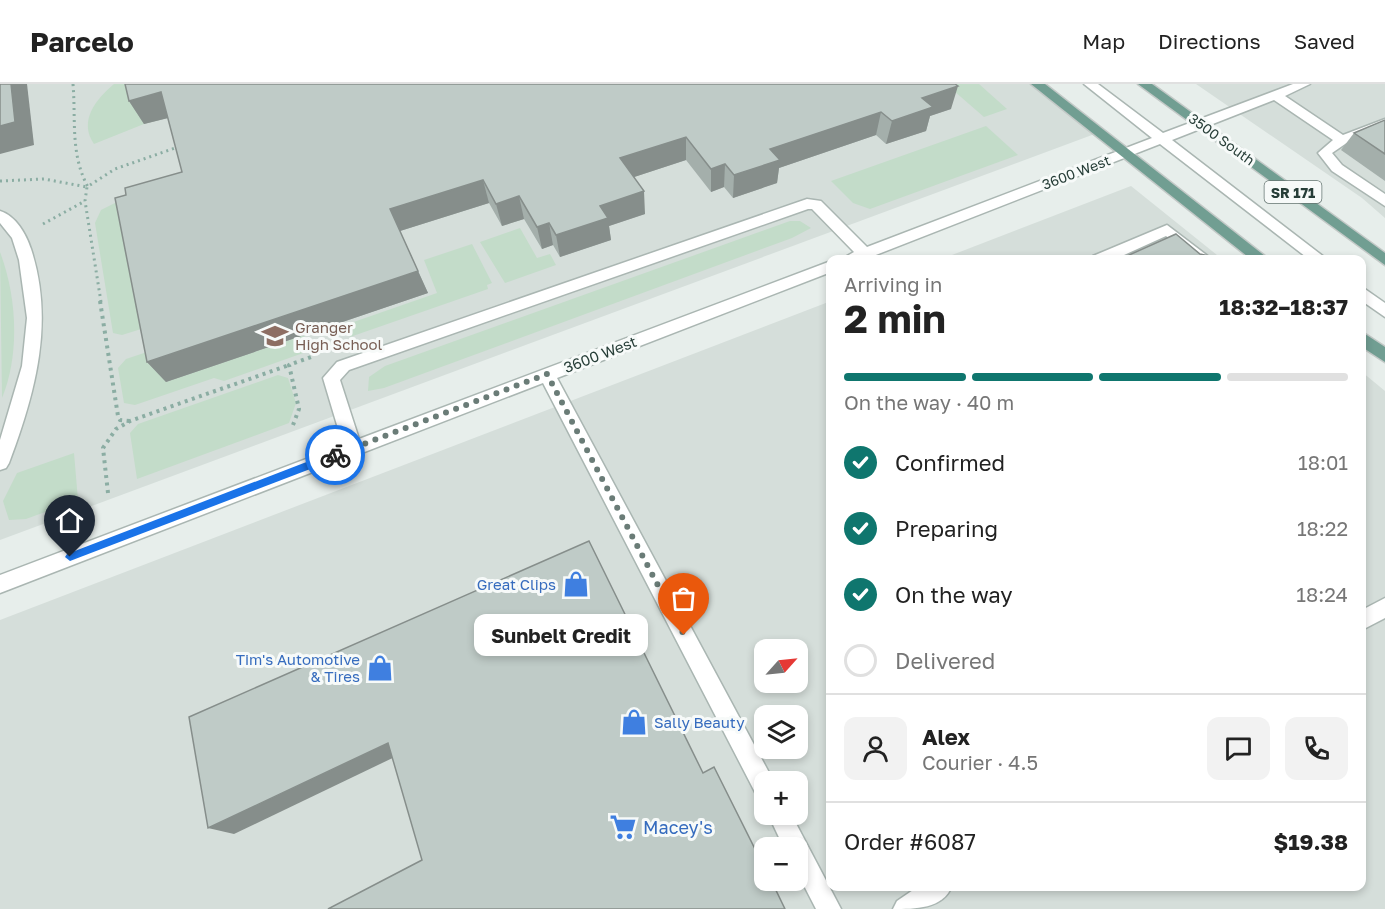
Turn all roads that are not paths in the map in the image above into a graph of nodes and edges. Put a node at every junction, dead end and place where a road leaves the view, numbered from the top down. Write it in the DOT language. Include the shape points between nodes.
graph roads {
  1 [pos="1037,84"];
  2 [pos="1090,84"];
  3 [pos="1144,84"];
  4 [pos="1304,84"];
  5 [pos="1275,95"];
  6 [pos="1385,123"];
  7 [pos="1201,124"];
  8 [pos="1163,139"];
  9 [pos="1342,140"];
  10 [pos="1125,153"];
  11 [pos="1385,201"];
  12 [pos="0,216"];
  13 [pos="864,253"];
  14 [pos="859,255"];
  15 [pos="1110,255"];
  16 [pos="1200,255"];
  17 [pos="1257,255"];
  18 [pos="1314,255"];
  19 [pos="1385,260"];
  20 [pos="826,268"];
  21 [pos="1366,296"];
  22 [pos="1385,311"];
  23 [pos="1366,341"];
  24 [pos="1385,356"];
  25 [pos="547,374"];
  26 [pos="352,449"];
  27 [pos="0,463"];
  28 [pos="0,584"];
  29 [pos="1385,607"];
  30 [pos="1366,619"];
  31 [pos="756,771"];
  32 [pos="808,870"];
  33 [pos="932,891"];
  34 [pos="829,909"];
  35 [pos="905,909"];
  1 -- 10 [label="main road"];
  2 -- 8 [label="street"];
  3 -- 7 [label="main road, 3500 South / SR 171"];
  4 -- 5 [label="street, 3600 West"];
  5 -- 7 [label="street, 3600 West"];
  5 -- 9 [label="street"];
  6 -- 9 [label="street"];
  7 -- 8 [label="street, 3600 West"];
  7 -- 19 [label="main road, 3500 South / SR 171"];
  8 -- 10 [label="street, 3600 West"];
  8 -- 18 [label="street"];
  9 -- 11 [label="street" via="1327,149 1328,160"];
  10 -- 13 [label="street, 3600 West"];
  10 -- 17 [label="main road"];
  12 -- 27 [label="street" via="9,221 22,245 34,291 36,323 25,396"];
  13 -- 14 [label="street, 3600 West"];
  13 -- 26 [label="street" via="816,204 807,204 343,366 331,378"];
  15 -- 16 [label="street" via="1167,230"];
  20 -- 25 [label="street, 3600 West"];
  21 -- 22 [label="street"];
  23 -- 24 [label="main road"];
  25 -- 26 [label="street, 3600 West"];
  25 -- 31 [label="street"];
  26 -- 28 [label="street, 3600 West"];
  29 -- 30 [label="street"];
  32 -- 34 [label="street"];
  33 -- 35 [label="street"];
}
